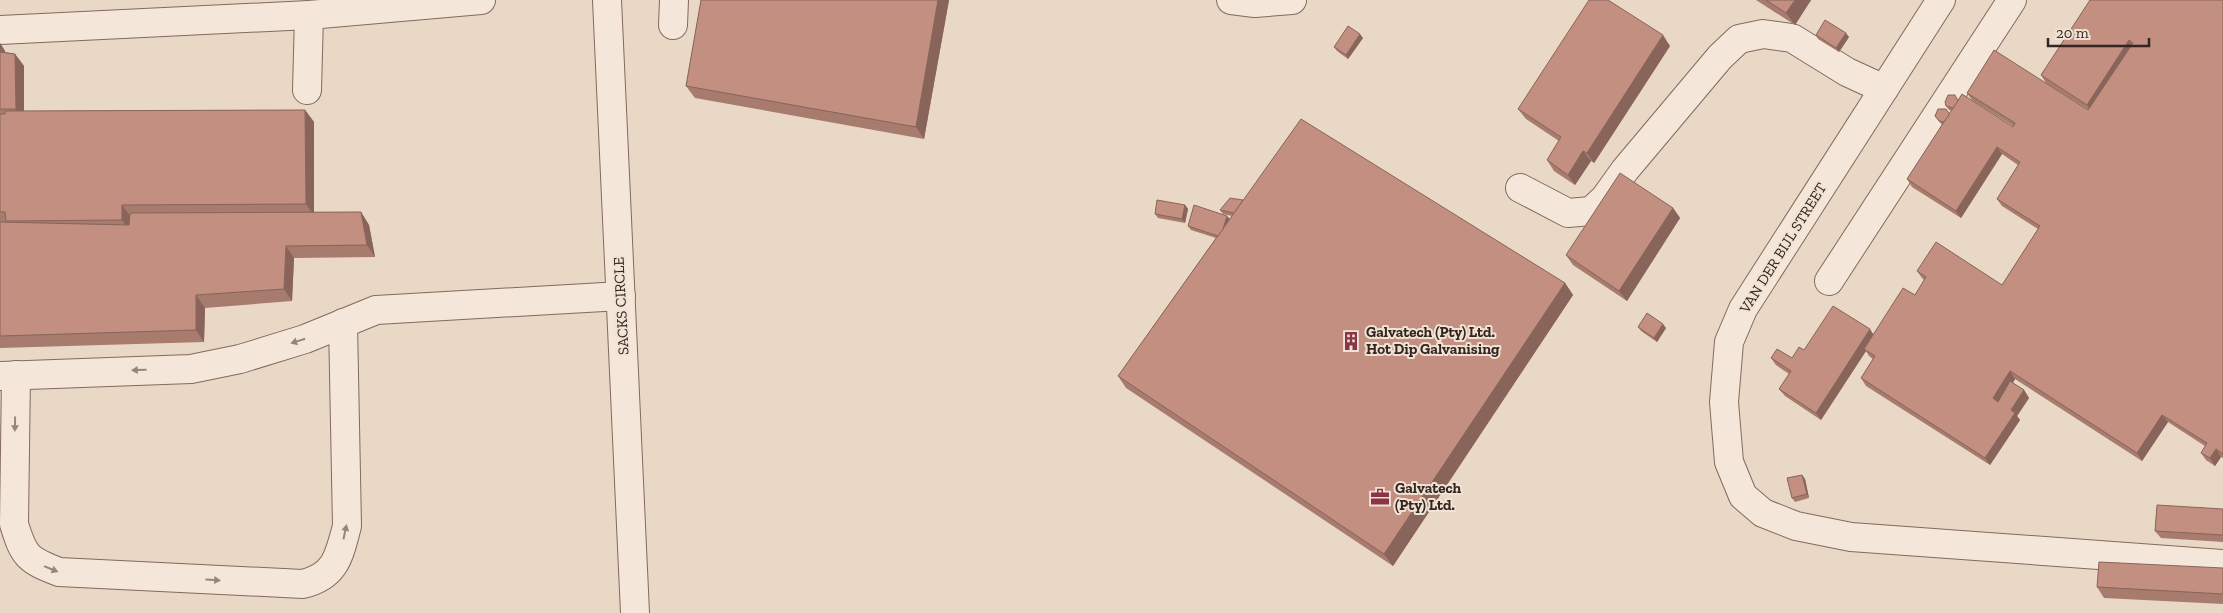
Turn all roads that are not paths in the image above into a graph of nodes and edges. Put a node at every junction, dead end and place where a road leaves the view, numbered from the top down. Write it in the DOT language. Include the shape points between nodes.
graph roads {
  1 [pos="480,0"];
  2 [pos="607,0"];
  3 [pos="1231,0"];
  4 [pos="1292,0"];
  5 [pos="1942,0"];
  6 [pos="2012,0"];
  7 [pos="309,15"];
  8 [pos="0,30"];
  9 [pos="1884,89"];
  10 [pos="307,90"];
  11 [pos="1520,188"];
  12 [pos="1829,281"];
  13 [pos="621,296"];
  14 [pos="343,323"];
  15 [pos="8,376"];
  16 [pos="2223,564"];
  17 [pos="635,613"];
  1 -- 7 [label="lane"];
  2 -- 13 [label="lane, SACKS CIRCLE"];
  3 -- 4 [label="lane" via="1255,4"];
  5 -- 9 [label="lane, VAN DER BIJL STREET"];
  6 -- 12 [label="lane"];
  7 -- 8 [label="lane"];
  7 -- 10 [label="lane"];
  9 -- 11 [label="lane" via="1847,72 1792,38 1763,34 1739,39 1720,57 1591,211 1568,213"];
  9 -- 16 [label="lane, VAN DER BIJL STREET" via="1743,309 1728,342 1724,402 1730,462 1743,496 1763,514 1796,526 1851,537"];
  13 -- 14 [label="lane" via="376,310"];
  13 -- 17 [label="lane, SACKS CIRCLE"];
  14 -- 15 [label="lane, one-way" via="306,339 240,359 191,369"];
  15 -- 14 [label="lane, one-way" via="14,524 20,545 34,562 60,572 303,584 316,581 329,572 340,553 347,526"];
}
